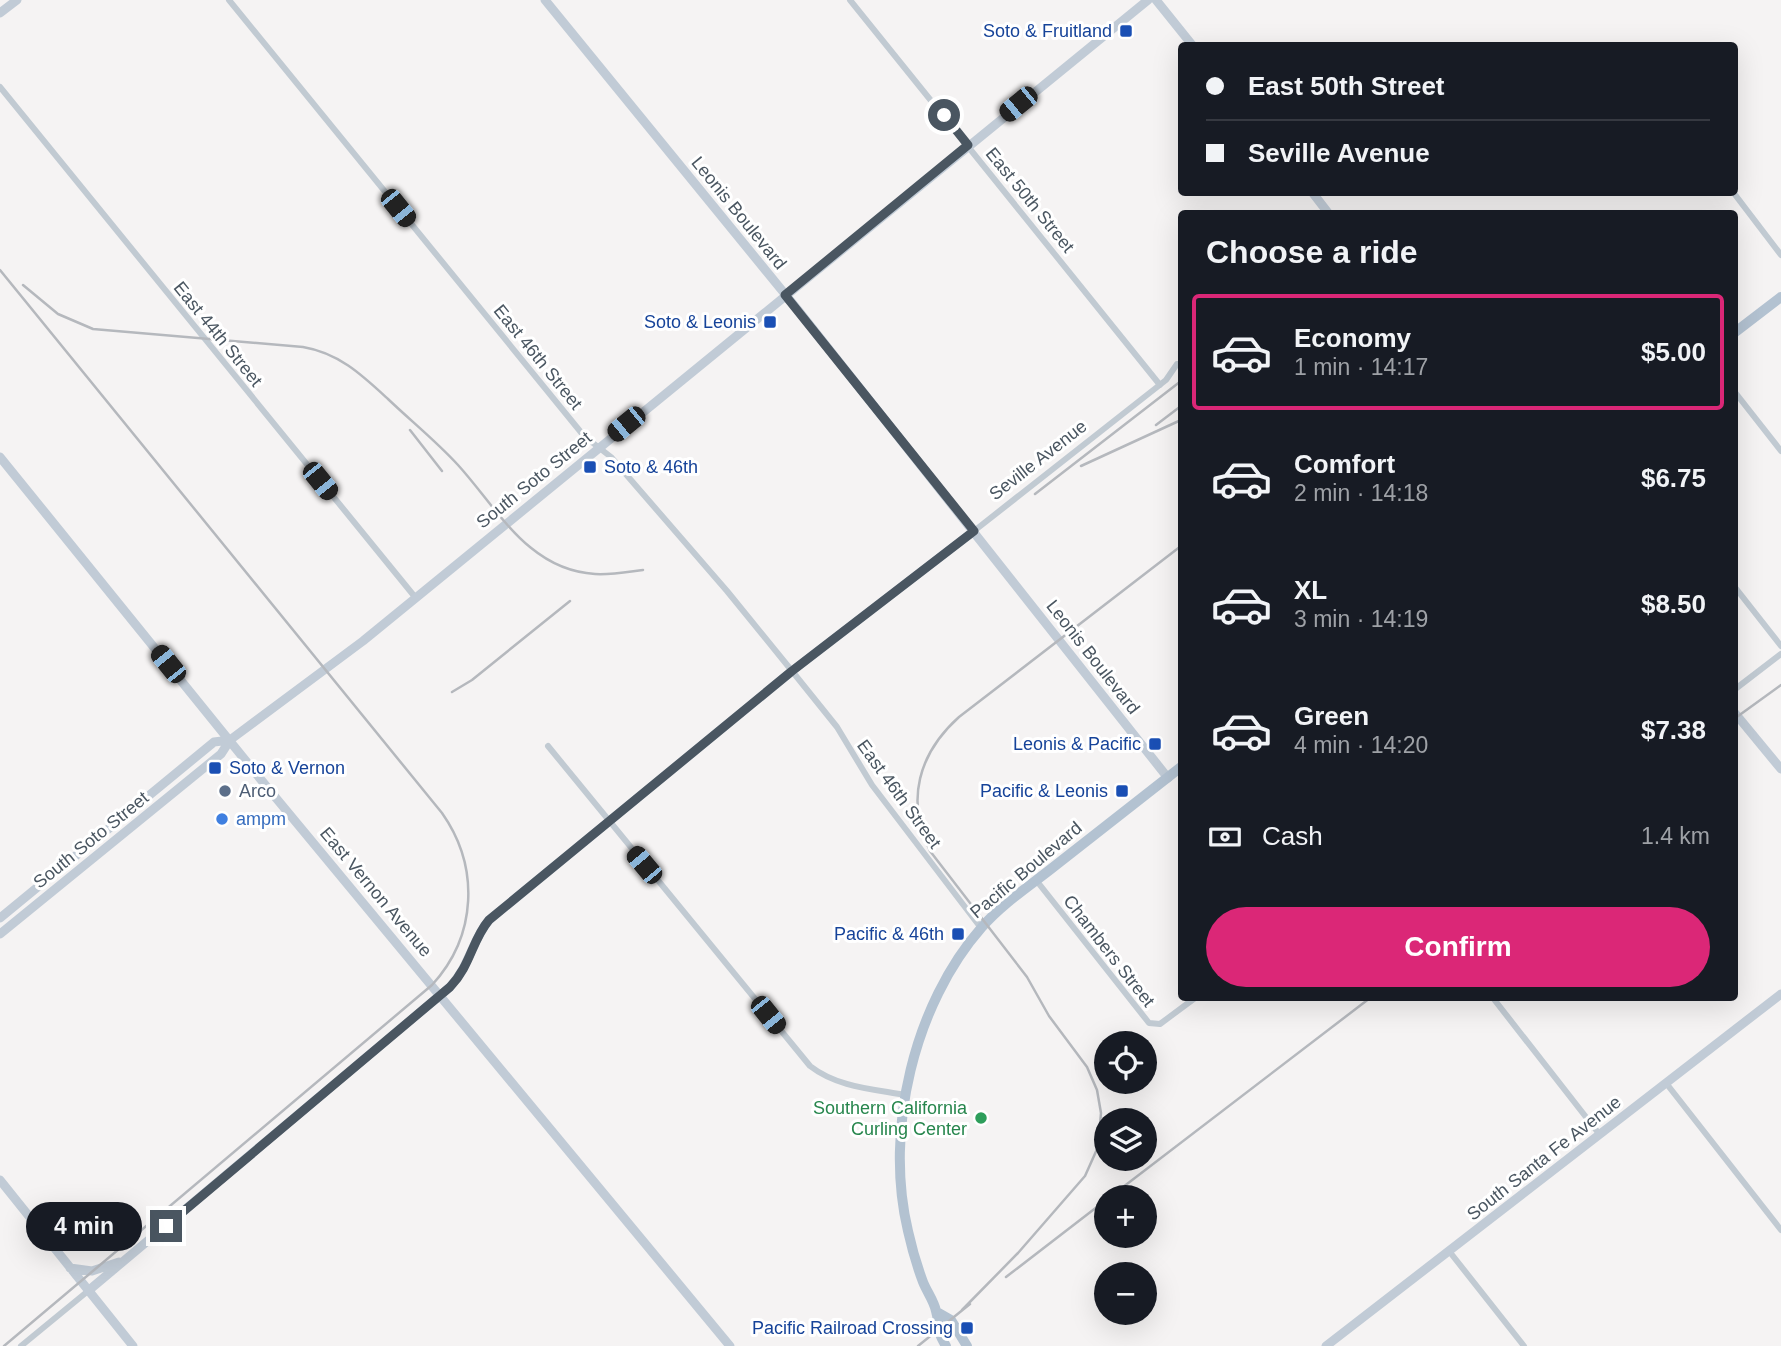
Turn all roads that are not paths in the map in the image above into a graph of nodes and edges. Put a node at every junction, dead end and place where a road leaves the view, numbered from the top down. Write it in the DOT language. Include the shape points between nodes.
graph roads {
  1 [pos="17,0"];
  2 [pos="229,0"];
  3 [pos="545,0"];
  4 [pos="850,0"];
  5 [pos="1148,0"];
  6 [pos="1156,0"];
  7 [pos="0,13"];
  8 [pos="1190,42"];
  9 [pos="0,87"];
  10 [pos="968,145"];
  11 [pos="1315,196"];
  12 [pos="1736,196"];
  13 [pos="1326,210"];
  14 [pos="1781,255"];
  15 [pos="785,295"];
  16 [pos="1781,297"];
  17 [pos="1738,330"];
  18 [pos="1178,364"];
  19 [pos="1160,385"];
  20 [pos="1738,396"];
  21 [pos="598,447"];
  22 [pos="1781,451"];
  23 [pos="0,457"];
  24 [pos="974,531"];
  25 [pos="1738,591"];
  26 [pos="415,597"];
  27 [pos="1781,646"];
  28 [pos="1781,654"];
  29 [pos="792,671"];
  30 [pos="1738,687"];
  31 [pos="1738,717"];
  32 [pos="230,740"];
  33 [pos="548,746"];
  34 [pos="1781,769"];
  35 [pos="1178,770"];
  36 [pos="1168,778"];
  37 [pos="609,822"];
  38 [pos="86,847"];
  39 [pos="95,858"];
  40 [pos="1036,880"];
  41 [pos="0,918"];
  42 [pos="982,928"];
  43 [pos="0,934"];
  44 [pos="1781,994"];
  45 [pos="440,995"];
  46 [pos="1191,1001"];
  47 [pos="1495,1001"];
  48 [pos="1666,1083"];
  49 [pos="905,1095"];
  50 [pos="1600,1135"];
  51 [pos="0,1180"];
  52 [pos="1781,1230"];
  53 [pos="1449,1251"];
  54 [pos="127,1259"];
  55 [pos="70,1268"];
  56 [pos="88,1290"];
  57 [pos="937,1312"];
  58 [pos="21,1346"];
  59 [pos="132,1346"];
  60 [pos="730,1346"];
  61 [pos="946,1346"];
  62 [pos="967,1346"];
  63 [pos="1326,1346"];
  64 [pos="1524,1346"];
  1 -- 7 [label="main road"];
  2 -- 21 [label="street, East 46th Street" via="584,436"];
  3 -- 15 [label="main road, Leonis Boulevard"];
  4 -- 10 [label="street, East 50th Street"];
  5 -- 10 [label="main road, South Soto Street"];
  6 -- 8 [label="main road"];
  9 -- 26 [label="street, East 44th Street"];
  10 -- 15 [label="main road, South Soto Street"];
  10 -- 19 [label="street, East 50th Street"];
  11 -- 13 [label="main road"];
  12 -- 14 [label="street"];
  15 -- 21 [label="main road, South Soto Street"];
  15 -- 24 [label="main road, Leonis Boulevard"];
  16 -- 17 [label="main road"];
  18 -- 19 [label="street, Seville Avenue"];
  19 -- 24 [label="street, Seville Avenue"];
  20 -- 22 [label="street"];
  21 -- 26 [label="main road, South Soto Street"];
  21 -- 29 [label="street, East 46th Street"];
  23 -- 32 [label="main road, East Vernon Avenue"];
  24 -- 29 [label="main road, Seville Avenue"];
  24 -- 36 [label="main road, Leonis Boulevard"];
  25 -- 27 [label="street"];
  26 -- 32 [label="main road, South Soto Street"];
  28 -- 30 [label="street"];
  29 -- 37 [label="main road, Seville Avenue"];
  29 -- 42 [label="street, East 46th Street"];
  31 -- 34 [label="main road"];
  32 -- 38 [label="main road, South Soto Street" via="214,742"];
  32 -- 39 [label="main road, South Soto Street" via="221,754"];
  32 -- 45 [label="main road, East Vernon Avenue"];
  33 -- 37 [label="street"];
  35 -- 36 [label="main road, Pacific Boulevard"];
  36 -- 40 [label="main road, Pacific Boulevard"];
  37 -- 45 [label="main road, Seville Avenue" via="489,920 462,973"];
  37 -- 49 [label="street" via="810,1066 841,1083"];
  38 -- 39 [label="main road"];
  38 -- 41 [label="main road, South Soto Street"];
  39 -- 43 [label="main road, South Soto Street"];
  40 -- 42 [label="main road, Pacific Boulevard"];
  40 -- 46 [label="street, Chambers Street" via="1145,1020 1154,1025"];
  42 -- 49 [label="main road, Pacific Boulevard" via="934,1002"];
  44 -- 48 [label="main road, South Santa Fe Avenue"];
  45 -- 54 [label="main road, Seville Avenue"];
  45 -- 60 [label="main road, East Vernon Avenue"];
  47 -- 50 [label="street"];
  48 -- 50 [label="main road, South Santa Fe Avenue"];
  48 -- 52 [label="street"];
  49 -- 57 [label="main road, Pacific Boulevard" via="900,1173 903,1202 917,1266"];
  50 -- 53 [label="main road, South Santa Fe Avenue"];
  51 -- 55 [label="main road"];
  53 -- 63 [label="main road, South Santa Fe Avenue"];
  53 -- 64 [label="street"];
  54 -- 55 [label="main road" via="97,1270"];
  54 -- 56 [label="main road, Seville Avenue"];
  55 -- 56 [label="main road"];
  56 -- 58 [label="street"];
  56 -- 59 [label="main road"];
  57 -- 61 [label="main road, Pacific Boulevard" via="937,1331"];
  57 -- 62 [label="main road, Pacific Boulevard" via="951,1320"];
}
